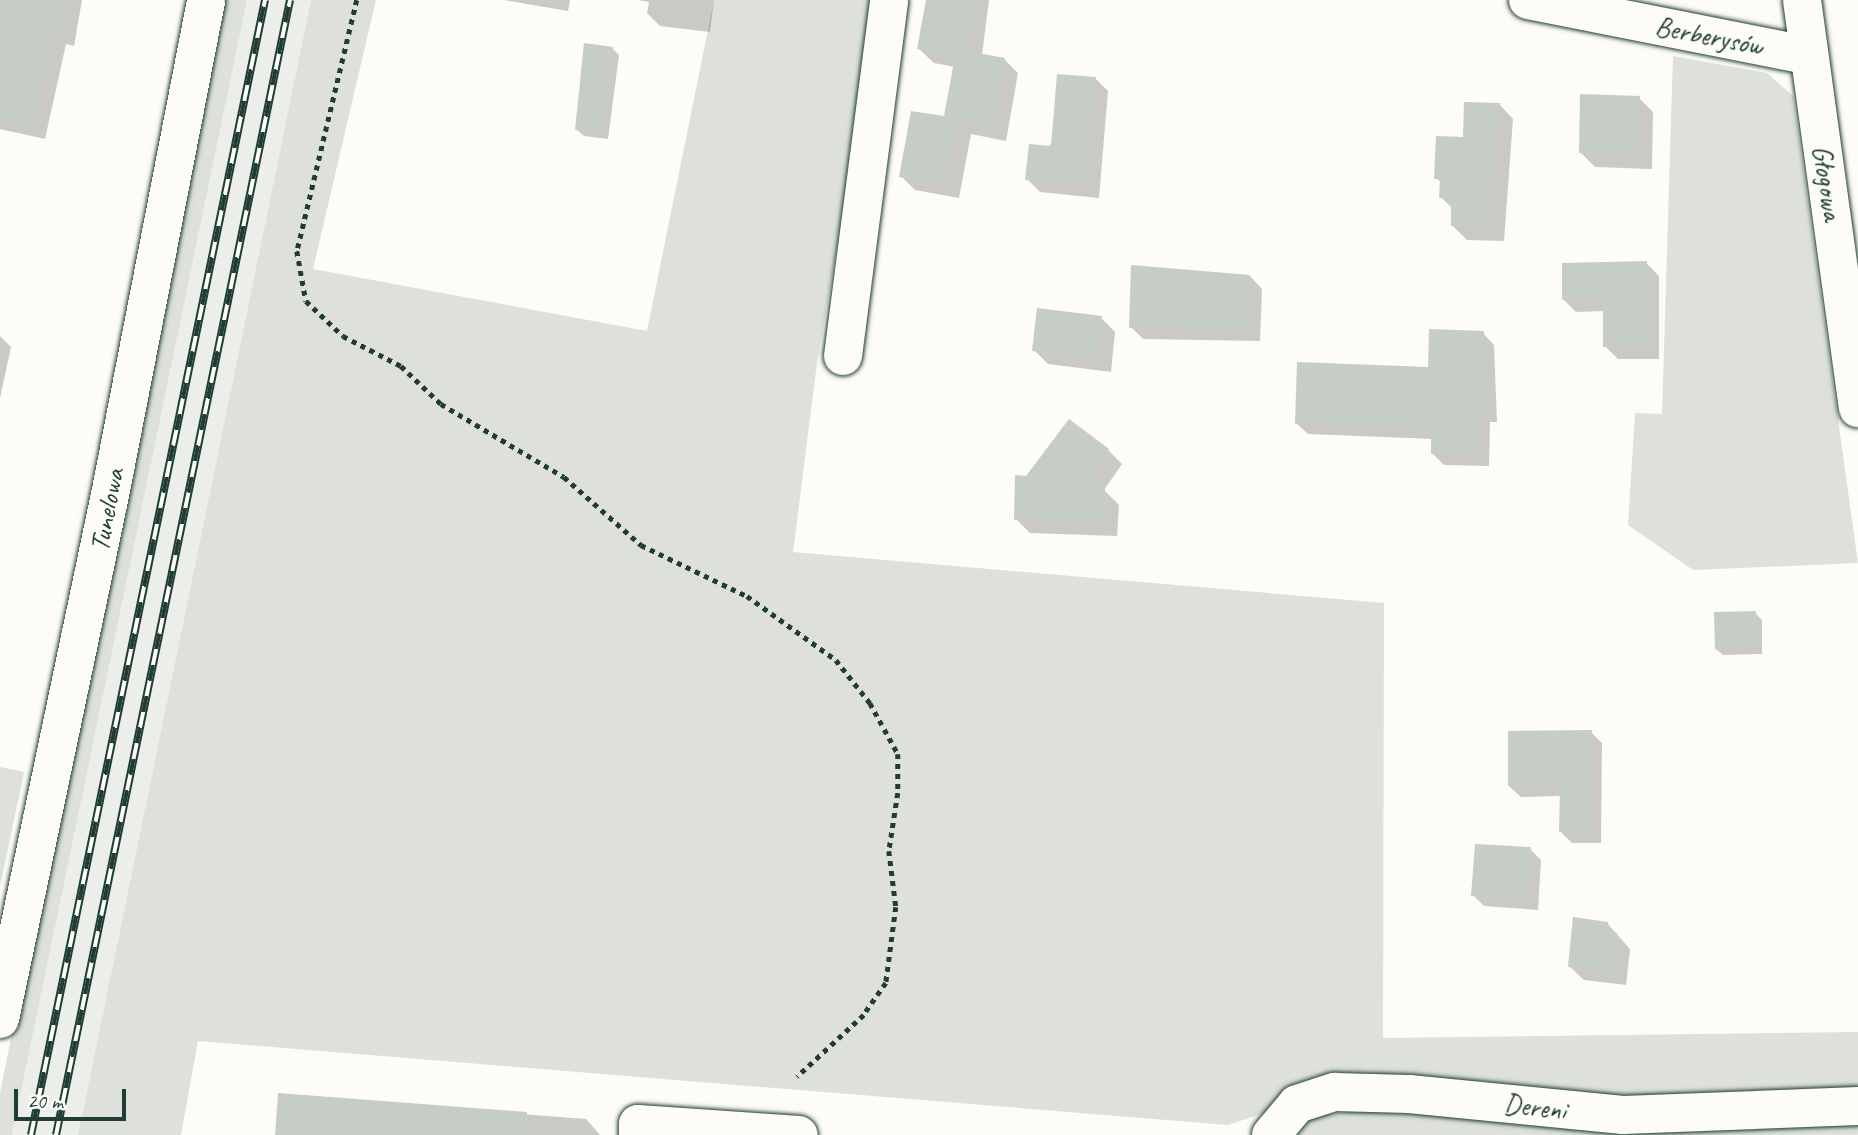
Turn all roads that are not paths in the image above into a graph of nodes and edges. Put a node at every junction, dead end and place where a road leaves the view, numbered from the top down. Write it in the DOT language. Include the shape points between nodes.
graph roads {
  1 [pos="206,0"];
  2 [pos="890,0"];
  3 [pos="1528,0"];
  4 [pos="1802,0"];
  5 [pos="1806,55"];
  6 [pos="1847,243"];
  7 [pos="843,356"];
  8 [pos="1858,408"];
  9 [pos="0,1019"];
  10 [pos="1858,1106"];
  11 [pos="638,1135"];
  12 [pos="799,1135"];
  13 [pos="1271,1135"];
  1 -- 9 [label="street, Tunelowa" via="111,489"];
  2 -- 7 [label="street"];
  3 -- 5 [label="street, Berberysów"];
  4 -- 5 [label="street, Głogowa"];
  5 -- 6 [label="street, Głogowa"];
  6 -- 8 [label="street, Głogowa"];
  10 -- 13 [label="street, Dereni" via="1623,1115 1409,1094 1335,1093 1297,1104"];
  11 -- 12 [label="street" via="638,1124"];
}
